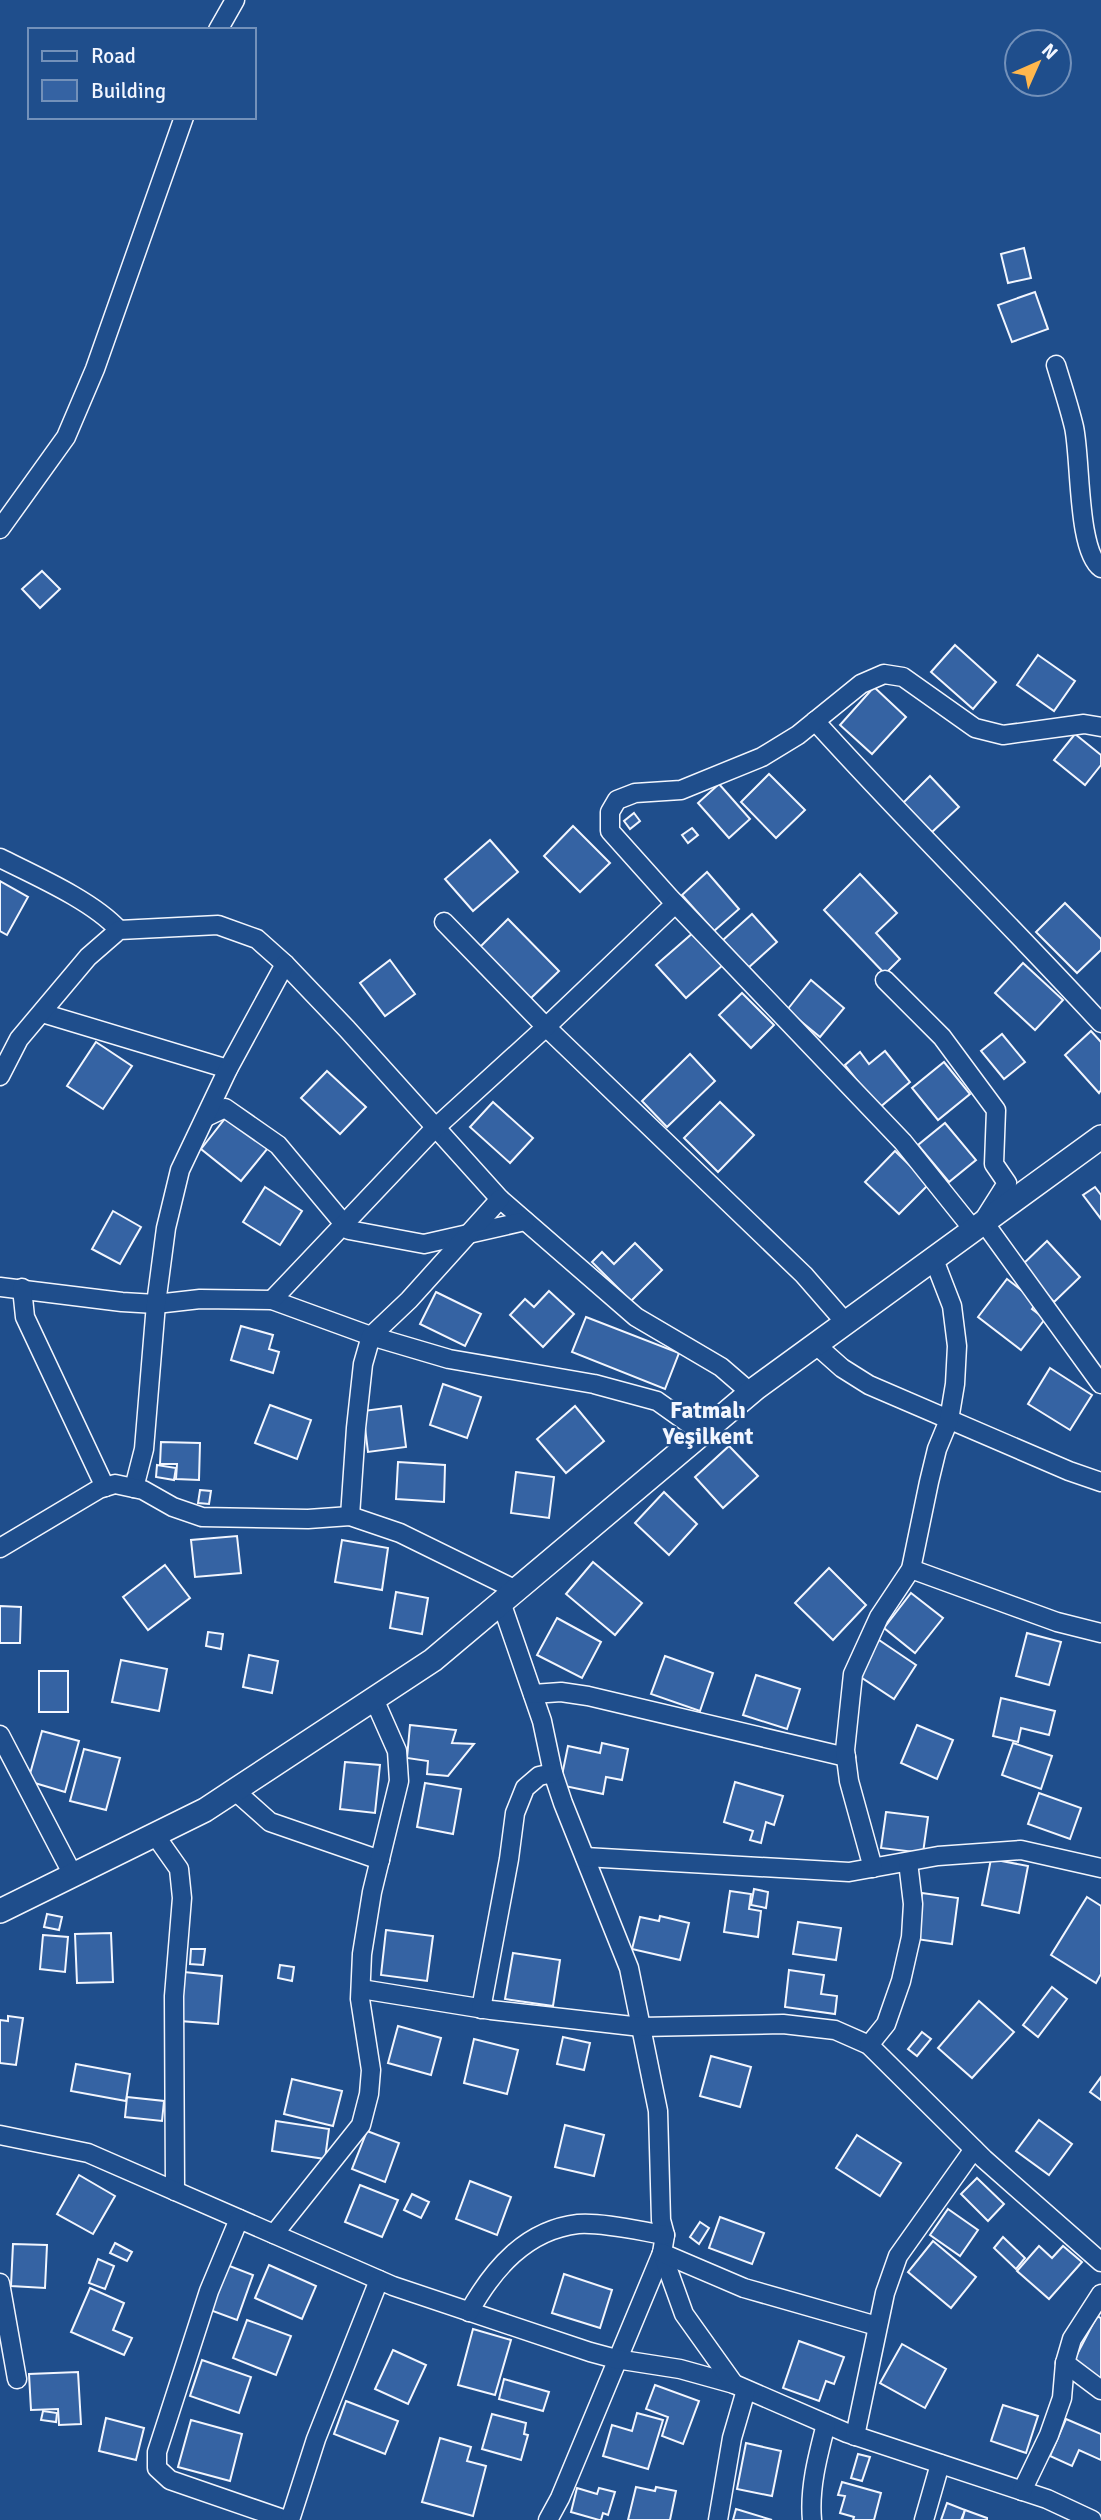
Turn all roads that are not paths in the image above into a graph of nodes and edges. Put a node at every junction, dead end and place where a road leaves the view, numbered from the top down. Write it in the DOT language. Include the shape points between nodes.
graph roads {
  1 [pos="235,0"];
  2 [pos="219,28"];
  3 [pos="183,119"];
  4 [pos="1056,365"];
  5 [pos="0,529"];
  6 [pos="1101,568"];
  7 [pos="815,721"];
  8 [pos="1101,727"];
  9 [pos="0,858"];
  10 [pos="676,904"];
  11 [pos="444,922"];
  12 [pos="119,930"];
  13 [pos="285,964"];
  14 [pos="885,980"];
  15 [pos="42,1013"];
  16 [pos="1101,1023"];
  17 [pos="546,1027"];
  18 [pos="228,1069"];
  19 [pos="0,1076"];
  20 [pos="206,1117"];
  21 [pos="434,1129"];
  22 [pos="1101,1137"];
  23 [pos="500,1199"];
  24 [pos="525,1221"];
  25 [pos="343,1224"];
  26 [pos="978,1225"];
  27 [pos="470,1234"];
  28 [pos="933,1257"];
  29 [pos="0,1287"];
  30 [pos="22,1288"];
  31 [pos="272,1300"];
  32 [pos="156,1304"];
  33 [pos="845,1322"];
  34 [pos="371,1336"];
  35 [pos="815,1344"];
  36 [pos="1101,1384"];
  37 [pos="750,1392"];
  38 [pos="949,1420"];
  39 [pos="702,1433"];
  40 [pos="1101,1482"];
  41 [pos="105,1487"];
  42 [pos="134,1488"];
  43 [pos="351,1516"];
  44 [pos="0,1548"];
  45 [pos="912,1569"];
  46 [pos="509,1596"];
  47 [pos="1101,1633"];
  48 [pos="533,1694"];
  49 [pos="374,1699"];
  50 [pos="0,1735"];
  51 [pos="846,1757"];
  52 [pos="553,1773"];
  53 [pos="234,1790"];
  54 [pos="155,1835"];
  55 [pos="585,1857"];
  56 [pos="380,1860"];
  57 [pos="908,1862"];
  58 [pos="873,1868"];
  59 [pos="1101,1868"];
  60 [pos="73,1875"];
  61 [pos="0,1911"];
  62 [pos="361,1989"];
  63 [pos="481,2009"];
  64 [pos="641,2026"];
  65 [pos="869,2045"];
  66 [pos="0,2135"];
  67 [pos="974,2149"];
  68 [pos="175,2190"];
  69 [pos="239,2219"];
  70 [pos="274,2234"];
  71 [pos="664,2235"];
  72 [pos="662,2253"];
  73 [pos="1101,2262"];
  74 [pos="379,2280"];
  75 [pos="0,2283"];
  76 [pos="1101,2294"];
  77 [pos="469,2312"];
  78 [pos="877,2326"];
  79 [pos="616,2359"];
  80 [pos="1065,2363"];
  81 [pos="17,2379"];
  82 [pos="740,2387"];
  83 [pos="1101,2390"];
  84 [pos="826,2424"];
  85 [pos="855,2436"];
  86 [pos="940,2464"];
  87 [pos="1022,2491"];
  88 [pos="282,2519"];
  89 [pos="548,2520"];
  90 [pos="718,2520"];
  91 [pos="812,2520"];
  92 [pos="924,2520"];
  93 [pos="1092,2520"];
  1 -- 2 [label="street"];
  3 -- 5 [label="street" via="96,369 66,437"];
  4 -- 6 [label="street" via="1074,429 1087,549"];
  7 -- 8 [label="street" via="861,684 884,674 903,677 975,728 1003,735 1084,724"];
  7 -- 10 [label="street" via="762,757 681,790 635,793 617,800 610,812 610,831"];
  7 -- 16 [label="street"];
  9 -- 12 [label="street" via="108,918"];
  10 -- 17 [label="street"];
  10 -- 26 [label="street"];
  11 -- 17 [label="street"];
  12 -- 13 [label="street" via="218,925 257,939"];
  12 -- 15 [label="street" via="88,957"];
  13 -- 18 [label="street"];
  13 -- 21 [label="street"];
  14 -- 26 [label="street" via="942,1037 996,1110 994,1164 1007,1183"];
  15 -- 18 [label="street"];
  15 -- 19 [label="street" via="19,1039"];
  17 -- 21 [label="street"];
  17 -- 33 [label="street" via="804,1275"];
  18 -- 20 [label="street"];
  20 -- 25 [label="street" via="225,1108 278,1144"];
  20 -- 32 [label="street" via="180,1170 166,1228"];
  21 -- 23 [label="street"];
  21 -- 25 [label="street"];
  22 -- 26 [label="street"];
  23 -- 24 [label="street"];
  23 -- 27 [label="street"];
  24 -- 27 [label="street"];
  24 -- 37 [label="street" via="636,1317 721,1367"];
  25 -- 27 [label="street" via="349,1230 424,1244"];
  25 -- 31 [label="street"];
  26 -- 28 [label="street"];
  26 -- 36 [label="street"];
  27 -- 34 [label="street"];
  28 -- 33 [label="street"];
  28 -- 38 [label="street" via="952,1306 957,1346"];
  29 -- 30 [label="street"];
  30 -- 32 [label="street"];
  30 -- 41 [label="street" via="25,1317"];
  31 -- 32 [label="street"];
  31 -- 34 [label="street"];
  32 -- 42 [label="street" via="147,1427"];
  33 -- 35 [label="street"];
  34 -- 39 [label="street" via="449,1359 594,1384 657,1401"];
  34 -- 43 [label="street" via="357,1415"];
  35 -- 37 [label="street"];
  35 -- 38 [label="street" via="869,1385"];
  37 -- 39 [label="street"];
  38 -- 40 [label="street"];
  38 -- 45 [label="street" via="937,1448"];
  39 -- 46 [label="street"];
  41 -- 42 [label="street"];
  41 -- 44 [label="street"];
  42 -- 43 [label="street" via="202,1517"];
  43 -- 46 [label="street" via="400,1533"];
  45 -- 47 [label="street" via="1057,1622"];
  45 -- 51 [label="street" via="879,1617 853,1674"];
  46 -- 48 [label="street"];
  46 -- 49 [label="street" via="433,1660"];
  48 -- 51 [label="street" via="588,1696"];
  48 -- 52 [label="street"];
  49 -- 53 [label="street"];
  49 -- 56 [label="street" via="397,1751 399,1781"];
  50 -- 60 [label="street"];
  51 -- 58 [label="street"];
  52 -- 55 [label="street"];
  52 -- 63 [label="street" via="539,1776 525,1788 515,1814"];
  53 -- 54 [label="street"];
  53 -- 56 [label="street" via="270,1822"];
  54 -- 60 [label="street"];
  54 -- 68 [label="street" via="179,1869 182,1898 174,1996"];
  55 -- 58 [label="street" via="849,1872"];
  55 -- 64 [label="street" via="629,1968"];
  56 -- 62 [label="street" via="362,1954"];
  57 -- 58 [label="street"];
  57 -- 59 [label="street" via="1021,1850"];
  57 -- 65 [label="street" via="911,1937 886,2024"];
  60 -- 61 [label="street"];
  62 -- 63 [label="street"];
  62 -- 70 [label="street" via="371,2070 361,2125"];
  63 -- 64 [label="street"];
  64 -- 65 [label="street" via="783,2024 835,2030"];
  64 -- 71 [label="street" via="658,2111"];
  65 -- 67 [label="street"];
  66 -- 68 [label="street" via="88,2153"];
  67 -- 73 [label="street"];
  67 -- 78 [label="street" via="898,2256"];
  68 -- 69 [label="street"];
  69 -- 70 [label="street"];
  69 -- 88 [label="street" via="209,2291 157,2452 157,2468 170,2480"];
  70 -- 74 [label="street"];
  71 -- 72 [label="street"];
  71 -- 77 [label="street" via="579,2224 539,2234 512,2253 485,2284"];
  72 -- 78 [label="street" via="744,2288"];
  72 -- 79 [label="street"];
  72 -- 82 [label="street" via="684,2314"];
  74 -- 77 [label="street"];
  74 -- 88 [label="street"];
  75 -- 81 [label="street"];
  76 -- 80 [label="street" via="1072,2339"];
  77 -- 79 [label="street"];
  78 -- 85 [label="street"];
  79 -- 82 [label="street" via="680,2369"];
  79 -- 89 [label="street"];
  80 -- 83 [label="street"];
  80 -- 87 [label="street" via="1062,2398"];
  82 -- 84 [label="street"];
  82 -- 90 [label="street"];
  84 -- 85 [label="street"];
  84 -- 91 [label="street" via="817,2456"];
  85 -- 86 [label="street"];
  86 -- 87 [label="street"];
  86 -- 92 [label="street"];
  87 -- 93 [label="street"];
}
